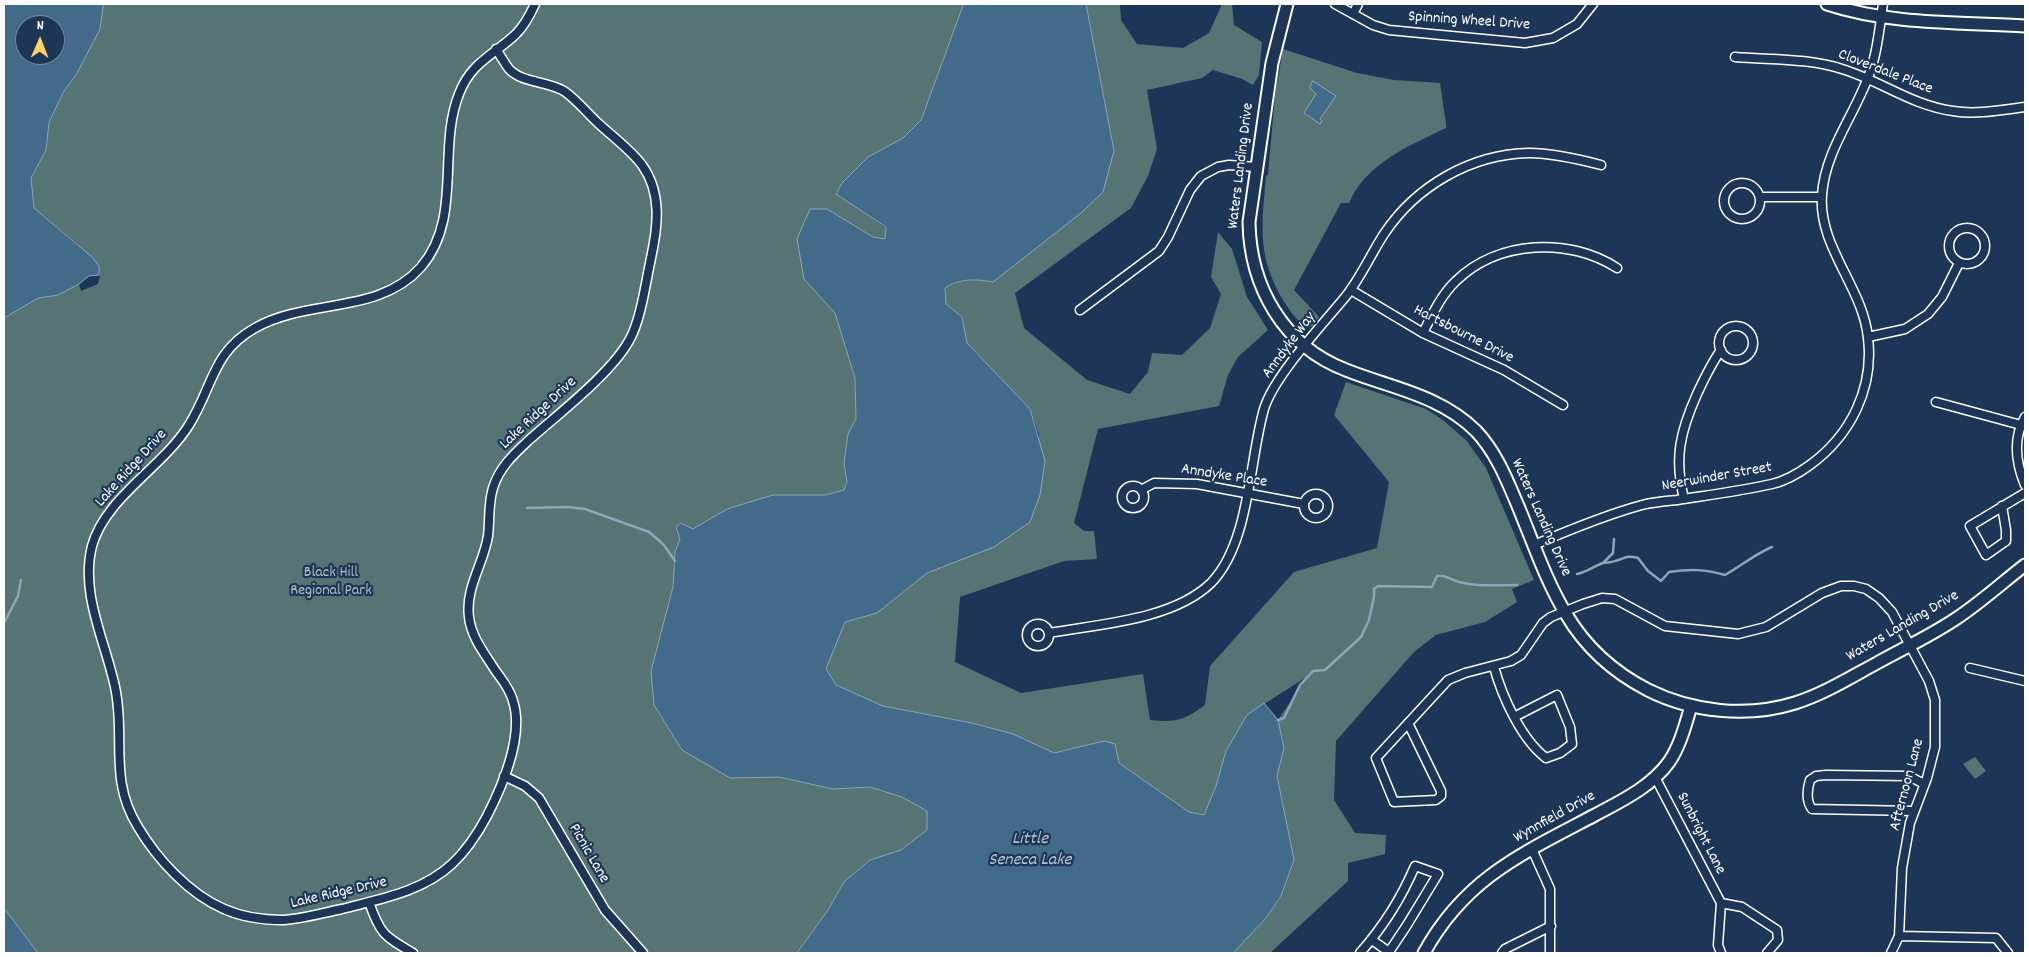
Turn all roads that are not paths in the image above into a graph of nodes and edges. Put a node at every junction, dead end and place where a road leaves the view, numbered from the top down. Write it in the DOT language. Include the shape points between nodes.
graph roads {
  1 [pos="535,4"];
  2 [pos="1287,4"];
  3 [pos="1335,4"];
  4 [pos="1358,4"];
  5 [pos="1593,4"];
  6 [pos="1827,4"];
  7 [pos="1883,4"];
  8 [pos="1353,14"];
  9 [pos="1881,17"];
  10 [pos="2025,26"];
  11 [pos="496,49"];
  12 [pos="1735,57"];
  13 [pos="1867,79"];
  14 [pos="2025,108"];
  15 [pos="1601,165"];
  16 [pos="1256,168"];
  17 [pos="1822,196"];
  18 [pos="1760,197"];
  19 [pos="1958,263"];
  20 [pos="1617,268"];
  21 [pos="1351,290"];
  22 [pos="1080,310"];
  23 [pos="1423,333"];
  24 [pos="1868,337"];
  25 [pos="1305,347"];
  26 [pos="1721,350"];
  27 [pos="1936,402"];
  28 [pos="1563,405"];
  29 [pos="2025,418"];
  30 [pos="2021,425"];
  31 [pos="2025,485"];
  32 [pos="1141,490"];
  33 [pos="2025,493"];
  34 [pos="1247,494"];
  35 [pos="1684,498"];
  36 [pos="1304,504"];
  37 [pos="2002,506"];
  38 [pos="1534,545"];
  39 [pos="2025,565"];
  40 [pos="1564,611"];
  41 [pos="1049,633"];
  42 [pos="1910,645"];
  43 [pos="1494,667"];
  44 [pos="1970,668"];
  45 [pos="2025,682"];
  46 [pos="1691,706"];
  47 [pos="1514,718"];
  48 [pos="1408,723"];
  49 [pos="504,776"];
  50 [pos="1655,777"];
  51 [pos="1924,784"];
  52 [pos="1914,811"];
  53 [pos="1532,849"];
  54 [pos="369,902"];
  55 [pos="1720,903"];
  56 [pos="1551,926"];
  57 [pos="1899,936"];
  58 [pos="1372,940"];
  59 [pos="413,953"];
  60 [pos="643,953"];
  61 [pos="1360,953"];
  62 [pos="1424,953"];
  63 [pos="1502,953"];
  64 [pos="1550,953"];
  65 [pos="1721,953"];
  66 [pos="1767,953"];
  67 [pos="1891,953"];
  68 [pos="2008,953"];
  1 -- 11 [label="street, Lake Ridge Drive" via="521,29"];
  2 -- 16 [label="street, Waters Landing Drive" via="1272,63"];
  3 -- 8 [label="street, Spinning Wheel Drive"];
  4 -- 8 [label="street"];
  5 -- 8 [label="street, Spinning Wheel Drive" via="1577,24 1553,38 1525,43 1389,30"];
  6 -- 9 [label="street"];
  7 -- 9 [label="street, Neerwinder Street"];
  9 -- 10 [label="street"];
  9 -- 13 [label="street, Neerwinder Street"];
  11 -- 49 [label="street, Lake Ridge Drive" via="519,77 552,85 572,96 630,151 652,181 658,217 635,329 629,343 610,366 511,456 500,471 492,492 487,542 471,587 468,617 476,640 511,693 516,711 516,728"];
  11 -- 54 [label="street, Lake Ridge Drive" via="472,71 462,84 456,101 450,128 444,223 435,246 420,269 400,286 374,298 302,312 259,325 242,337 221,355 188,428 111,511 92,546 90,598 116,690 118,773 122,795 134,822 148,842 196,893 224,909 253,918 304,918"];
  12 -- 13 [label="street, Cloverdale Place" via="1823,64"];
  13 -- 14 [label="street, Cloverdale Place" via="1919,102 1951,111 1970,113"];
  13 -- 17 [label="street, Neerwinder Street" via="1829,162"];
  15 -- 21 [label="street, Anndyke Way" via="1562,156 1528,153 1493,157 1458,169 1426,188 1400,212"];
  16 -- 22 [label="street" via="1229,165 1202,176 1190,190 1159,251"];
  16 -- 25 [label="street, Waters Landing Drive" via="1249,222 1255,273 1280,320"];
  17 -- 18 [label="street"];
  17 -- 24 [label="street, Neerwinder Street" via="1828,235 1860,304"];
  18 -- 18 [label="street" via="1758,209 1744,219 1733,216 1725,208 1724,196 1736,183 1754,187"];
  19 -- 19 [label="street" via="1948,250 1952,234 1962,228 1979,232 1985,242 1984,253 1970,264"];
  19 -- 24 [label="street" via="1942,298 1928,314 1905,329"];
  20 -- 23 [label="street" via="1601,258 1559,249 1534,247 1505,251 1480,262 1456,281 1438,304"];
  21 -- 23 [label="street, Hartsbourne Drive"];
  21 -- 25 [label="street, Anndyke Way"];
  23 -- 28 [label="street, Hartsbourne Drive" via="1504,370"];
  24 -- 35 [label="street, Neerwinder Street" via="1868,371 1861,402 1846,431 1824,455 1801,472 1774,484"];
  25 -- 34 [label="street, Anndyke Way" via="1276,385 1265,407"];
  25 -- 38 [label="street, Waters Landing Drive" via="1344,370 1414,392 1449,409 1476,431 1506,477"];
  26 -- 26 [label="street" via="1720,340 1730,328 1746,329 1752,338 1752,349 1745,358 1734,360"];
  26 -- 35 [label="street" via="1710,366 1680,438 1678,458"];
  27 -- 30 [label="street"];
  29 -- 30 [label="street"];
  30 -- 31 [label="street" via="2018,463"];
  32 -- 34 [label="street, Anndyke Place" via="1154,483 1175,482"];
  33 -- 37 [label="street"];
  34 -- 36 [label="street, Anndyke Place"];
  34 -- 41 [label="street, Anndyke Way" via="1228,559 1211,583 1187,601 1156,614"];
  35 -- 38 [label="street, Neerwinder Street" via="1644,505 1589,522"];
  37 -- 37 [label="street" via="1970,526 1986,555 2006,541"];
  38 -- 40 [label="street, Waters Landing Drive"];
  39 -- 42 [label="street, Waters Landing Drive" via="1957,618"];
  40 -- 42 [label="street, Afternoon Lane" via="1602,598 1614,599 1665,626 1738,634 1766,627 1822,593 1842,586 1854,586 1879,598 1892,612"];
  40 -- 43 [label="street, Afternoon Lane" via="1543,623 1521,655"];
  40 -- 46 [label="street, Waters Landing Drive" via="1577,632 1612,668 1659,696"];
  42 -- 46 [label="street, Waters Landing Drive" via="1796,703 1739,711"];
  42 -- 51 [label="street, Afternoon Lane" via="1935,700 1935,746"];
  43 -- 47 [label="street" via="1500,691"];
  43 -- 48 [label="street, Afternoon Lane" via="1448,680"];
  44 -- 45 [label="street"];
  46 -- 50 [label="street, Wynnfield Drive" via="1678,746"];
  47 -- 47 [label="street" via="1546,758 1572,744 1570,727 1557,695"];
  48 -- 48 [label="street, Afternoon Lane" via="1376,758 1394,802 1436,800 1441,796 1441,790"];
  49 -- 54 [label="street, Lake Ridge Drive" via="483,824 454,863 416,887"];
  49 -- 60 [label="street, Picnic Lane" via="525,786 539,798 605,910"];
  50 -- 53 [label="street, Wynnfield Drive" via="1632,795"];
  50 -- 55 [label="street, Sunbright Lane"];
  51 -- 52 [label="street, Afternoon Lane"];
  51 -- 52 [label="street" via="1909,776 1826,775 1810,780 1808,804 1812,809"];
  52 -- 57 [label="street, Afternoon Lane" via="1902,868"];
  53 -- 56 [label="street" via="1550,889"];
  53 -- 62 [label="street, Wynnfield Drive" via="1478,884 1448,916"];
  54 -- 59 [label="street" via="382,933"];
  55 -- 65 [label="street" via="1718,945"];
  55 -- 66 [label="street" via="1742,907 1777,930 1778,940"];
  56 -- 63 [label="street" via="1504,949"];
  56 -- 64 [label="street"];
  57 -- 67 [label="street, Afternoon Lane"];
  57 -- 68 [label="street" via="1996,938"];
  58 -- 58 [label="street" via="1388,952 1438,874 1415,866 1406,888"];
  58 -- 61 [label="street"];
}
